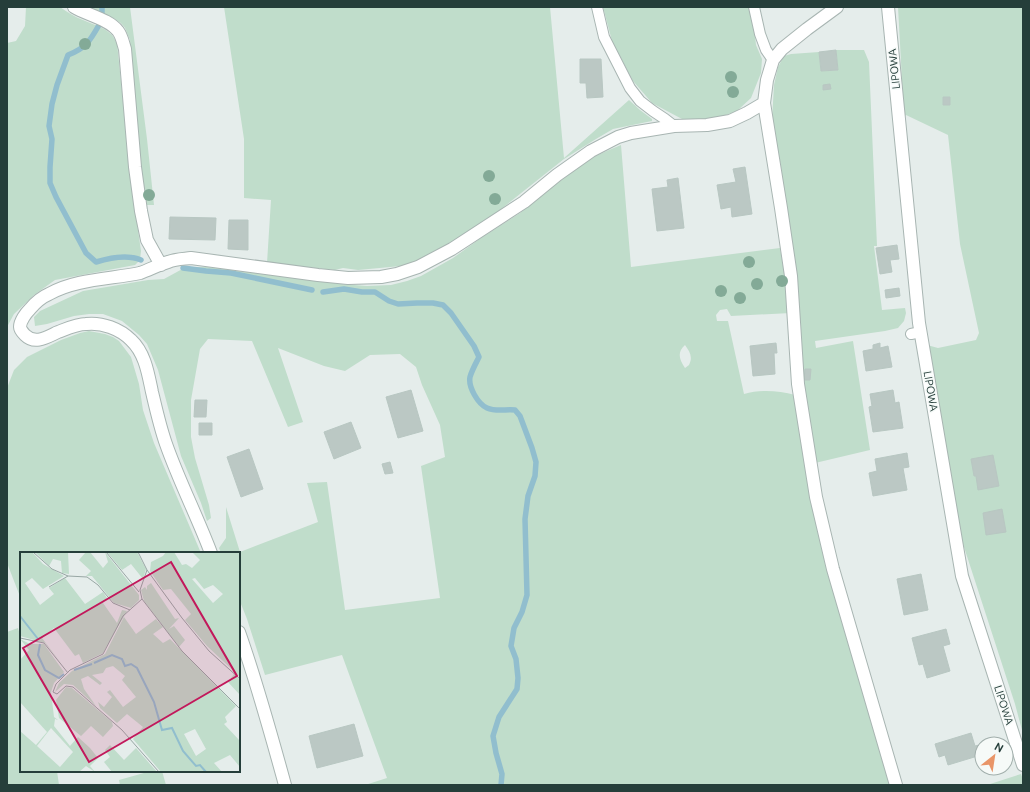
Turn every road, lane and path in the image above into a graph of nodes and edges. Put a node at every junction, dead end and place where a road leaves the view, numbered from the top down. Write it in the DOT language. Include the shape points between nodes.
graph roads {
  1 [pos="74,7"];
  2 [pos="597,7"];
  3 [pos="754,7"];
  4 [pos="837,7"];
  5 [pos="888,7"];
  6 [pos="773,60"];
  7 [pos="764,104"];
  8 [pos="674,126"];
  9 [pos="161,265"];
  10 [pos="211,552"];
  11 [pos="240,635"];
  12 [pos="1023,765"];
  13 [pos="285,785"];
  14 [pos="896,785"];
  1 -- 9 [label="street" via="111,25 122,39 141,212 147,240"];
  2 -- 8 [label="lane" via="604,37 630,88 640,101"];
  3 -- 6 [label="lane" via="760,34"];
  4 -- 6 [label="street" via="788,44"];
  5 -- 12 [label="street, LIPOWA" via="916,333 962,576"];
  6 -- 7 [label="street"];
  7 -- 8 [label="street" via="730,121"];
  7 -- 14 [label="street" via="791,276 798,384 816,497 833,569"];
  8 -- 9 [label="street" via="631,133 605,143 524,202 452,249 418,267 397,274 348,278 318,276 191,258"];
  9 -- 10 [label="street" via="144,272 61,288 36,303 27,312 20,327 23,334 36,340 87,324 110,327 131,339 143,356 165,443"];
  11 -- 13 [label="street" via="269,724"];
}
